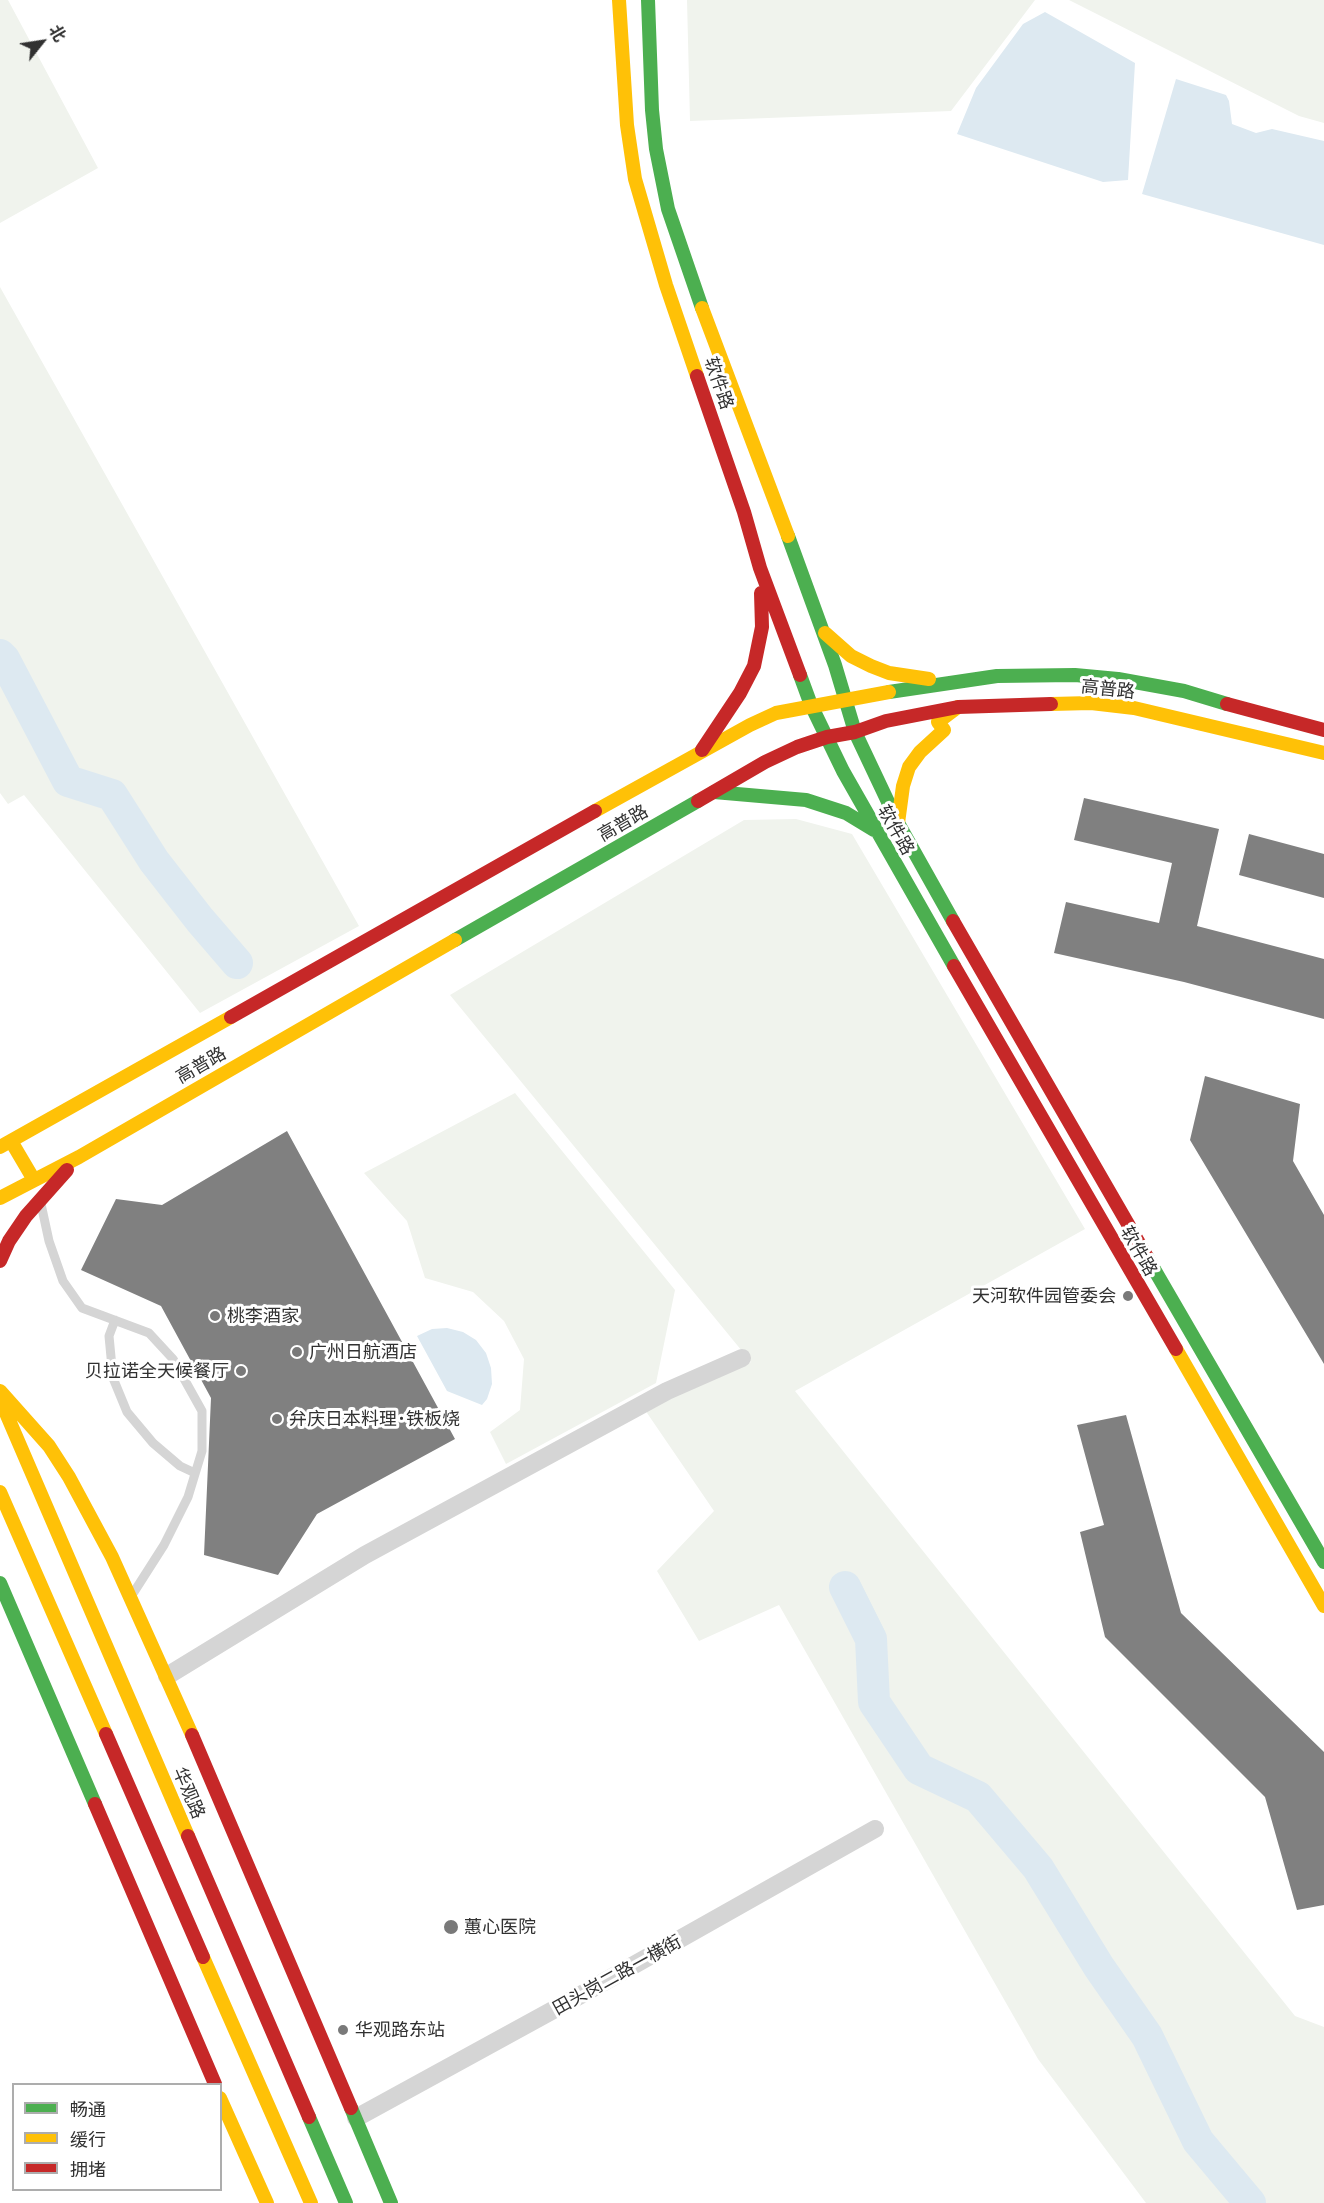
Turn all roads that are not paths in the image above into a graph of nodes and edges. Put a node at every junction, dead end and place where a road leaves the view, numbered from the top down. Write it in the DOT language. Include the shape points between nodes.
graph roads {
  1 [pos="620,0"];
  2 [pos="648,0"];
  3 [pos="634,17"];
  4 [pos="760,568"];
  5 [pos="821,627"];
  6 [pos="950,682"];
  7 [pos="846,700"];
  8 [pos="811,705"];
  9 [pos="958,707"];
  10 [pos="1324,730"];
  11 [pos="855,732"];
  12 [pos="827,737"];
  13 [pos="701,752"];
  14 [pos="1324,753"];
  15 [pos="714,792"];
  16 [pos="898,823"];
  17 [pos="877,833"];
  18 [pos="4,1141"];
  19 [pos="79,1157"];
  20 [pos="34,1180"];
  21 [pos="0,1198"];
  22 [pos="40,1201"];
  23 [pos="0,1262"];
  24 [pos="115,1320"];
  25 [pos="742,1358"];
  26 [pos="0,1390"];
  27 [pos="0,1398"];
  28 [pos="195,1473"];
  29 [pos="0,1492"];
  30 [pos="1324,1562"];
  31 [pos="0,1583"];
  32 [pos="130,1597"];
  33 [pos="1324,1606"];
  34 [pos="166,1676"];
  35 [pos="875,1828"];
  36 [pos="214,2083"];
  37 [pos="222,2102"];
  38 [pos="356,2118"];
  39 [pos="267,2203"];
  40 [pos="310,2203"];
  41 [pos="346,2203"];
  42 [pos="391,2203"];
  1 -- 3 [label="main road, 软件路"];
  2 -- 3 [label="main road, 软件路"];
  3 -- 4 [label="main road, 软件路" via="627,125 635,179"];
  3 -- 5 [label="main road, 软件路" via="668,209"];
  4 -- 8 [label="main road, 软件路"];
  4 -- 13 [label="main road" via="762,627 754,666"];
  5 -- 6 [label="main road" via="834,643 871,666 890,673"];
  5 -- 7 [label="main road, 软件路"];
  6 -- 7 [label="main road, 高普路"];
  6 -- 10 [label="main road, 高普路" via="1039,674 1118,679 1184,691"];
  7 -- 8 [label="main road, 高普路"];
  7 -- 11 [label="main road, 软件路"];
  8 -- 12 [label="main road, 软件路"];
  8 -- 13 [label="main road, 高普路" via="776,713"];
  9 -- 11 [label="main road, 高普路" via="886,721"];
  9 -- 14 [label="main road, 高普路" via="1052,703 1134,708"];
  9 -- 16 [label="main road" via="938,722 944,730 909,767"];
  11 -- 12 [label="main road, 高普路"];
  11 -- 16 [label="main road, 软件路"];
  12 -- 15 [label="main road, 高普路" via="765,762"];
  12 -- 17 [label="main road, 软件路"];
  13 -- 18 [label="main road, 高普路" via="651,786 47,1122 16,1132"];
  15 -- 17 [label="main road" via="822,804 846,813"];
  15 -- 19 [label="main road, 高普路" via="667,812"];
  16 -- 30 [label="main road, 软件路"];
  17 -- 33 [label="main road, 软件路"];
  18 -- 20 [label="main road"];
  19 -- 20 [label="main road, 高普路"];
  19 -- 22 [label="main road"];
  20 -- 21 [label="main road, 高普路"];
  22 -- 23 [label="main road" via="9,1241"];
  22 -- 24 [label="lane" via="63,1281 82,1308"];
  24 -- 28 [label="lane" via="109,1336 113,1378 127,1412 153,1443 180,1466"];
  24 -- 28 [label="lane" via="149,1333 173,1359 202,1411 202,1451"];
  25 -- 34 [label="street" via="666,1391 365,1555"];
  26 -- 32 [label="main road" via="49,1446 69,1477"];
  27 -- 41 [label="main road, 华观路"];
  28 -- 32 [label="lane" via="188,1497 164,1545"];
  29 -- 40 [label="main road"];
  31 -- 36 [label="main road"];
  32 -- 34 [label="main road"];
  34 -- 38 [label="main road"];
  35 -- 38 [label="street, 田头岗二路一横街"];
  37 -- 39 [label="main road"];
  38 -- 42 [label="main road"];
}
